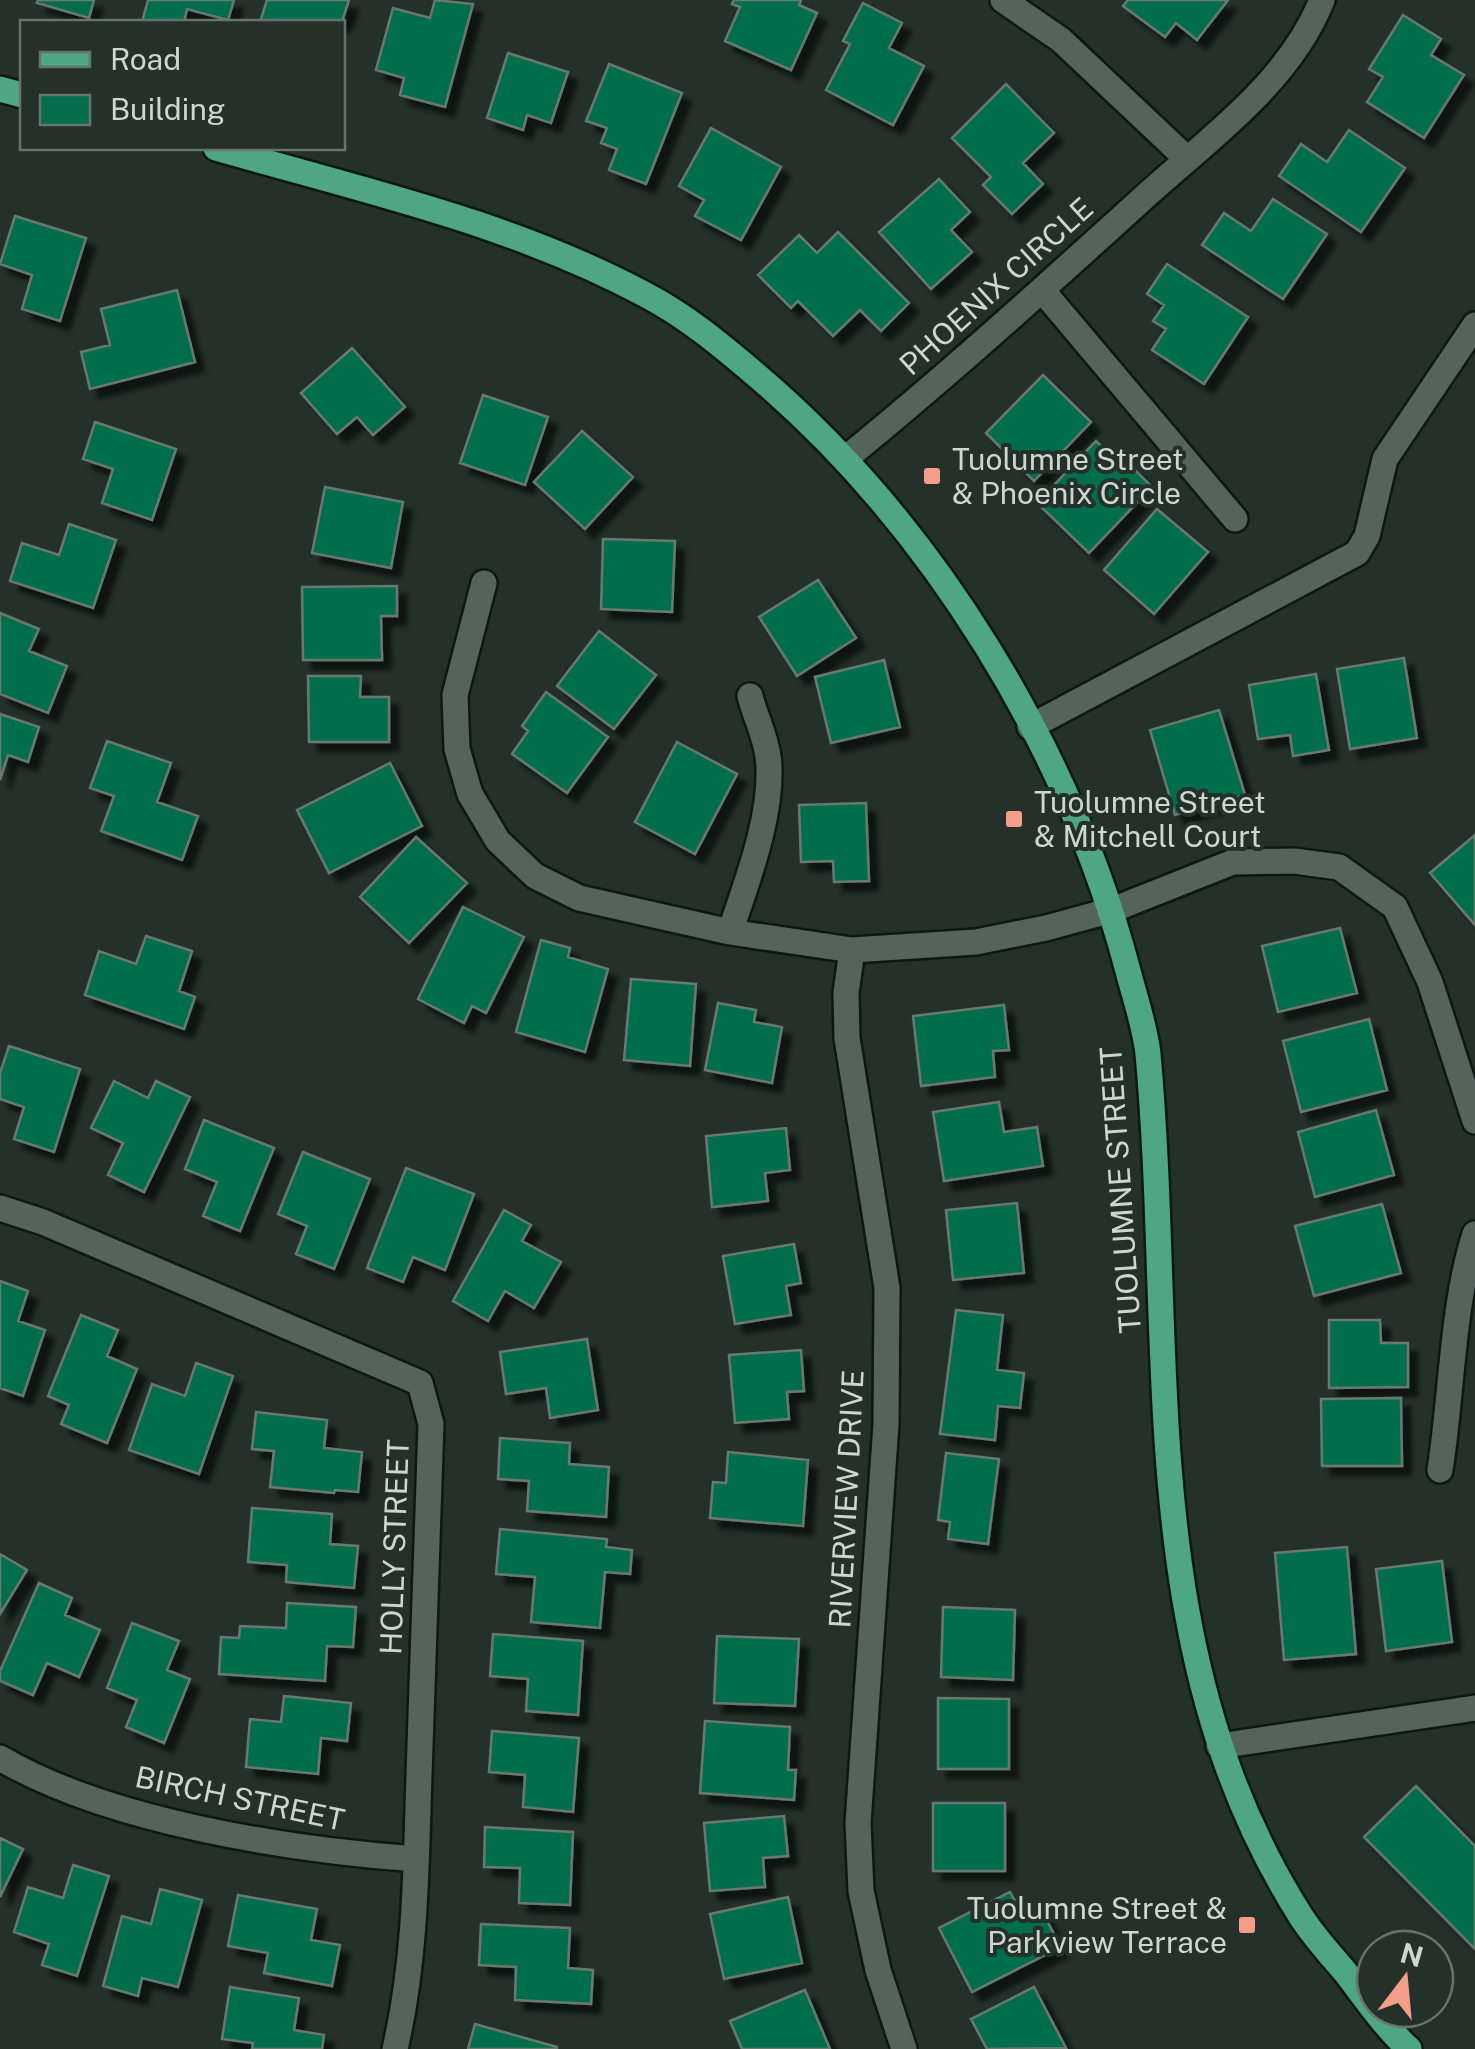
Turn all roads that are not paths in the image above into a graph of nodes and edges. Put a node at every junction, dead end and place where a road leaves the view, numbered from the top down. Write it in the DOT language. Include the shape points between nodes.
graph roads {
  1 [pos="1003,0"];
  2 [pos="1322,0"];
  3 [pos="223,150"];
  4 [pos="1186,158"];
  5 [pos="1042,290"];
  6 [pos="1475,326"];
  7 [pos="846,459"];
  8 [pos="1235,519"];
  9 [pos="484,583"];
  10 [pos="750,696"];
  11 [pos="1030,727"];
  12 [pos="1112,910"];
  13 [pos="730,932"];
  14 [pos="852,950"];
  15 [pos="1475,1121"];
  16 [pos="0,1208"];
  17 [pos="1475,1234"];
  18 [pos="1440,1470"];
  19 [pos="1475,1708"];
  20 [pos="1219,1746"];
  21 [pos="0,1758"];
  22 [pos="416,1860"];
  23 [pos="395,2049"];
  24 [pos="904,2049"];
  25 [pos="1409,2049"];
  1 -- 4 [label="street" via="1061,40"];
  2 -- 4 [label="street, PHOENIX CIRCLE" via="1288,61"];
  3 -- 7 [label="main road, TUOLUMNE STREET" via="570,256 710,336"];
  4 -- 5 [label="street, PHOENIX CIRCLE"];
  5 -- 7 [label="street, PHOENIX CIRCLE"];
  5 -- 8 [label="street"];
  6 -- 11 [label="street" via="1385,459 1368,536 1357,554"];
  7 -- 11 [label="main road, TUOLUMNE STREET" via="946,586"];
  9 -- 13 [label="street" via="455,695 457,749 470,794 498,841 535,876 579,898"];
  10 -- 13 [label="street" via="769,761 767,792"];
  11 -- 12 [label="main road, TUOLUMNE STREET"];
  12 -- 14 [label="street" via="976,942"];
  12 -- 15 [label="street" via="1233,862 1338,866 1395,907 1430,982"];
  12 -- 20 [label="main road, TUOLUMNE STREET" via="1147,1047 1172,1523 1192,1649"];
  13 -- 14 [label="street"];
  14 -- 24 [label="street, RIVERVIEW DRIVE" via="846,1038 887,1288 886,1424 858,1823 861,1890"];
  16 -- 22 [label="street, HOLLY STREET" via="420,1383 431,1424"];
  17 -- 18 [label="street"];
  19 -- 20 [label="street"];
  20 -- 25 [label="main road, TUOLUMNE STREET" via="1260,1844 1302,1919"];
  21 -- 22 [label="street, BIRCH STREET" via="61,1787 170,1821"];
  22 -- 23 [label="street, HOLLY STREET" via="412,1945"];
}
